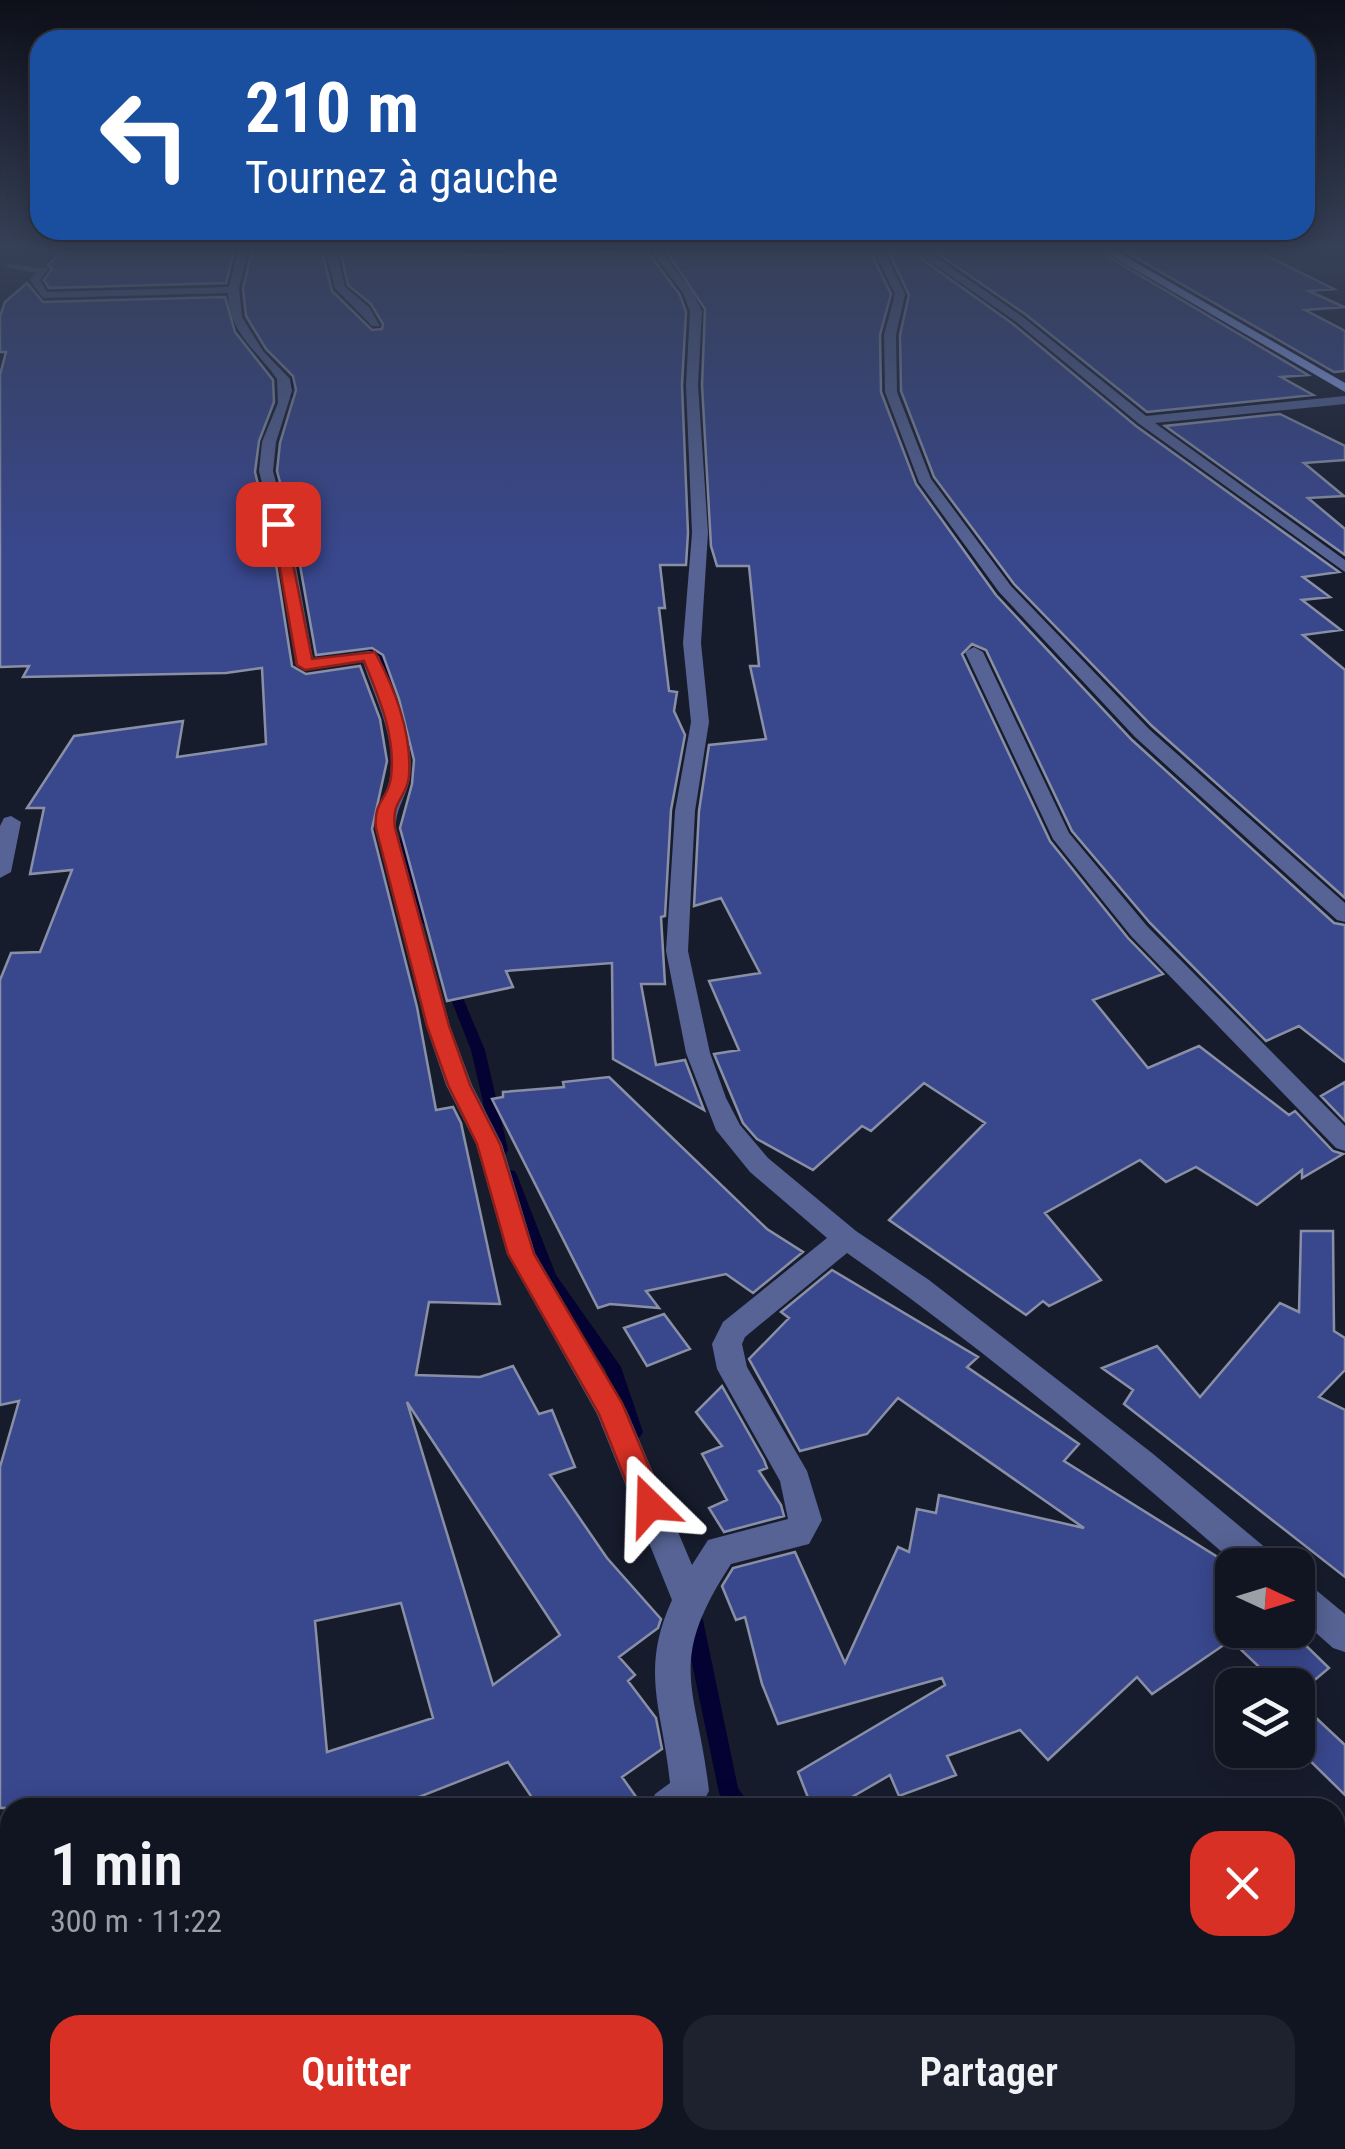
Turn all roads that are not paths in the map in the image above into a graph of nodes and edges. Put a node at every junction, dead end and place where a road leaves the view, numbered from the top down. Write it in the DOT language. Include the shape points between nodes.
graph roads {
  1 [pos="258,351"];
  2 [pos="694,351"];
  3 [pos="890,351"];
  4 [pos="1059,351"];
  5 [pos="1281,351"];
  6 [pos="1345,388"];
  7 [pos="1345,400"];
  8 [pos="1143,420"];
  9 [pos="1345,566"];
  10 [pos="974,652"];
  11 [pos="12,822"];
  12 [pos="0,872"];
  13 [pos="1345,915"];
  14 [pos="1345,1142"];
  15 [pos="846,1238"];
  16 [pos="1241,1548"];
  17 [pos="689,1598"];
  18 [pos="1315,1610"];
  19 [pos="1345,1636"];
  20 [pos="685,1798"];
  1 -- 17 [label="street" via="279,367 287,400 272,428 266,472 305,665 370,656 396,720 400,759 400,780 383,808 386,828 438,1026 488,1144 521,1254 612,1411"];
  2 -- 15 [label="street" via="700,533 692,643 700,722 685,811 677,951 698,1053 729,1130 759,1165"];
  3 -- 13 [label="street" via="890,392 924,479 1005,589 1142,733"];
  4 -- 8 [label="street"];
  5 -- 6 [label="main road"];
  7 -- 8 [label="street"];
  8 -- 9 [label="street"];
  10 -- 14 [label="street" via="1060,835 1139,931"];
  11 -- 12 [label="street"];
  15 -- 16 [label="street" via="999,1350"];
  15 -- 17 [label="street" via="733,1330 726,1344 732,1369 796,1481 805,1520 797,1534 720,1551"];
  17 -- 20 [label="street" via="670,1671"];
  18 -- 19 [label="street"];
}
